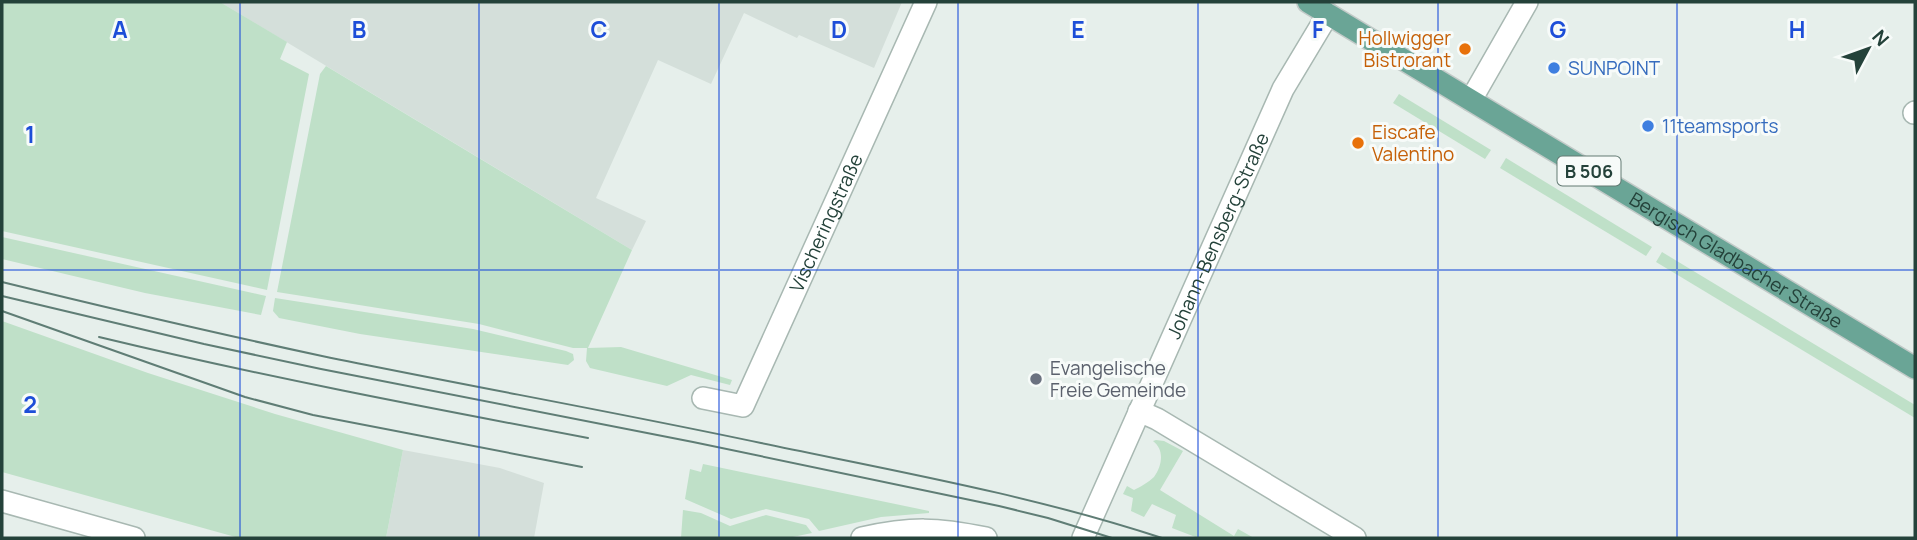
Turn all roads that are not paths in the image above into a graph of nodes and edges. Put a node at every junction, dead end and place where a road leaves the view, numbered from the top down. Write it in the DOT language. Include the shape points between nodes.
graph roads {
  1 [pos="926,2"];
  2 [pos="1308,2"];
  3 [pos="1527,2"];
  4 [pos="1328,14"];
  5 [pos="1471,100"];
  6 [pos="1915,368"];
  7 [pos="703,398"];
  8 [pos="1139,411"];
  9 [pos="2,501"];
  10 [pos="134,538"];
  11 [pos="862,538"];
  12 [pos="986,538"];
  13 [pos="1083,538"];
  14 [pos="1355,538"];
  1 -- 7 [label="street, Vischeringstraße" via="743,406"];
  2 -- 4 [label="main road, Bergisch Gladbacher Straße / B 506"];
  3 -- 5 [label="street"];
  4 -- 5 [label="main road, Bergisch Gladbacher Straße / B 506"];
  4 -- 8 [label="street, Johann-Bensberg-Straße" via="1283,89"];
  5 -- 6 [label="main road, Bergisch Gladbacher Straße / B 506"];
  8 -- 13 [label="street, Johann-Bensberg-Straße"];
  8 -- 14 [label="street"];
  9 -- 10 [label="street"];
  11 -- 12 [label="street" via="917,529"];
}
